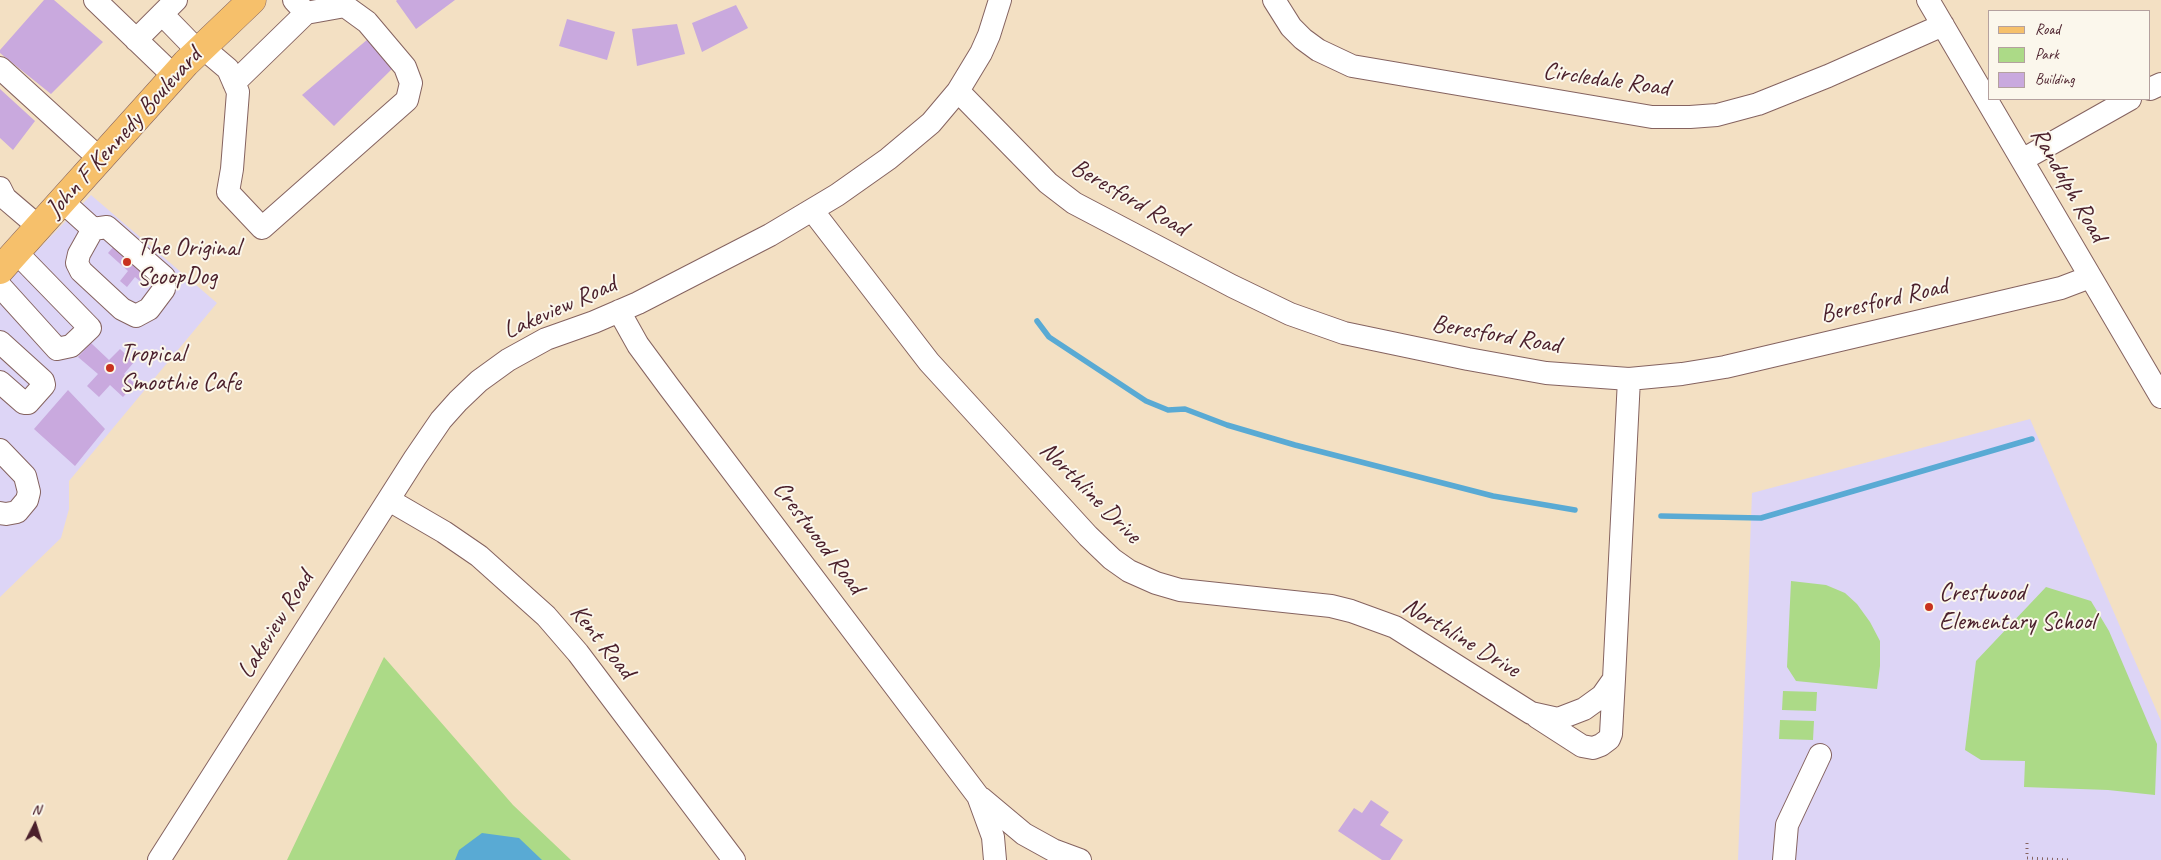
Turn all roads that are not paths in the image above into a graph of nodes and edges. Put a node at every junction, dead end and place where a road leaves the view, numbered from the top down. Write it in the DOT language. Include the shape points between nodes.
graph roads {
  1 [pos="95,0"];
  2 [pos="1000,0"];
  3 [pos="1274,0"];
  4 [pos="1928,0"];
  5 [pos="243,3"];
  6 [pos="169,7"];
  7 [pos="300,7"];
  8 [pos="1943,25"];
  9 [pos="136,40"];
  10 [pos="200,49"];
  11 [pos="0,68"];
  12 [pos="174,76"];
  13 [pos="234,84"];
  14 [pos="958,91"];
  15 [pos="2128,100"];
  16 [pos="100,159"];
  17 [pos="2022,160"];
  18 [pos="0,188"];
  19 [pos="62,201"];
  20 [pos="812,210"];
  21 [pos="39,227"];
  22 [pos="93,230"];
  23 [pos="8,261"];
  24 [pos="2090,277"];
  25 [pos="0,286"];
  26 [pos="619,311"];
  27 [pos="0,342"];
  28 [pos="1628,379"];
  29 [pos="0,382"];
  30 [pos="2161,397"];
  31 [pos="0,450"];
  32 [pos="389,500"];
  33 [pos="0,513"];
  34 [pos="1614,679"];
  35 [pos="1530,713"];
  36 [pos="1820,755"];
  37 [pos="978,796"];
  38 [pos="159,860"];
  39 [pos="734,860"];
  40 [pos="995,860"];
  41 [pos="1080,860"];
  42 [pos="1784,860"];
  1 -- 9 [label="street"];
  2 -- 14 [label="street, Lakeview Road" via="981,53"];
  3 -- 8 [label="street, Circledale Road" via="1291,27 1303,38 1318,50 1352,66 1652,117 1717,114 1758,104"];
  4 -- 8 [label="street, Randolph Road"];
  5 -- 10 [label="main road, John F Kennedy Boulevard"];
  6 -- 9 [label="street"];
  6 -- 10 [label="street"];
  7 -- 13 [label="street"];
  7 -- 13 [label="street" via="345,6 367,22 405,67 411,83 407,100 262,228 228,192 238,92"];
  8 -- 17 [label="street, Randolph Road"];
  9 -- 12 [label="street"];
  10 -- 12 [label="main road, John F Kennedy Boulevard"];
  10 -- 13 [label="street" via="228,69"];
  11 -- 16 [label="street"];
  12 -- 16 [label="main road, John F Kennedy Boulevard"];
  14 -- 20 [label="street, Lakeview Road" via="931,122 888,159"];
  14 -- 28 [label="street, Beresford Road" via="1048,183 1074,203 1290,314 1358,337 1468,359 1554,374"];
  15 -- 17 [label="street"];
  16 -- 19 [label="main road, John F Kennedy Boulevard"];
  17 -- 24 [label="street, Randolph Road"];
  18 -- 21 [label="street" via="5,198"];
  19 -- 21 [label="main road, John F Kennedy Boulevard"];
  19 -- 22 [label="street"];
  20 -- 26 [label="street, Lakeview Road" via="770,235"];
  20 -- 35 [label="street, Northline Drive" via="929,362 1112,559 1156,583 1180,590 1330,606 1395,627"];
  21 -- 23 [label="main road, John F Kennedy Boulevard"];
  23 -- 25 [label="street" via="90,328 71,346 57,350"];
  24 -- 28 [label="street, Beresford Road" via="2061,288 1725,366"];
  24 -- 30 [label="street, Randolph Road"];
  26 -- 32 [label="street, Lakeview Road" via="546,339 479,381 441,420"];
  26 -- 37 [label="street, Crestwood Road" via="638,345"];
  27 -- 29 [label="street" via="44,385 28,403 24,403"];
  28 -- 34 [label="street, Northline Drive"];
  31 -- 33 [label="street" via="25,476 29,492 27,500 16,512"];
  32 -- 38 [label="street, Lakeview Road"];
  32 -- 39 [label="street, Kent Road" via="478,556 546,616 578,653"];
  34 -- 35 [label="street, Northline Drive" via="1602,696 1570,716 1558,719"];
  34 -- 35 [label="street, Northline Drive" via="1611,734 1609,739 1594,748 1582,746"];
  36 -- 42 [label="street" via="1787,825"];
  37 -- 40 [label="street, Crestwood Road" via="993,837"];
  37 -- 41 [label="street, Crestwood Road" via="1024,834"];
}
